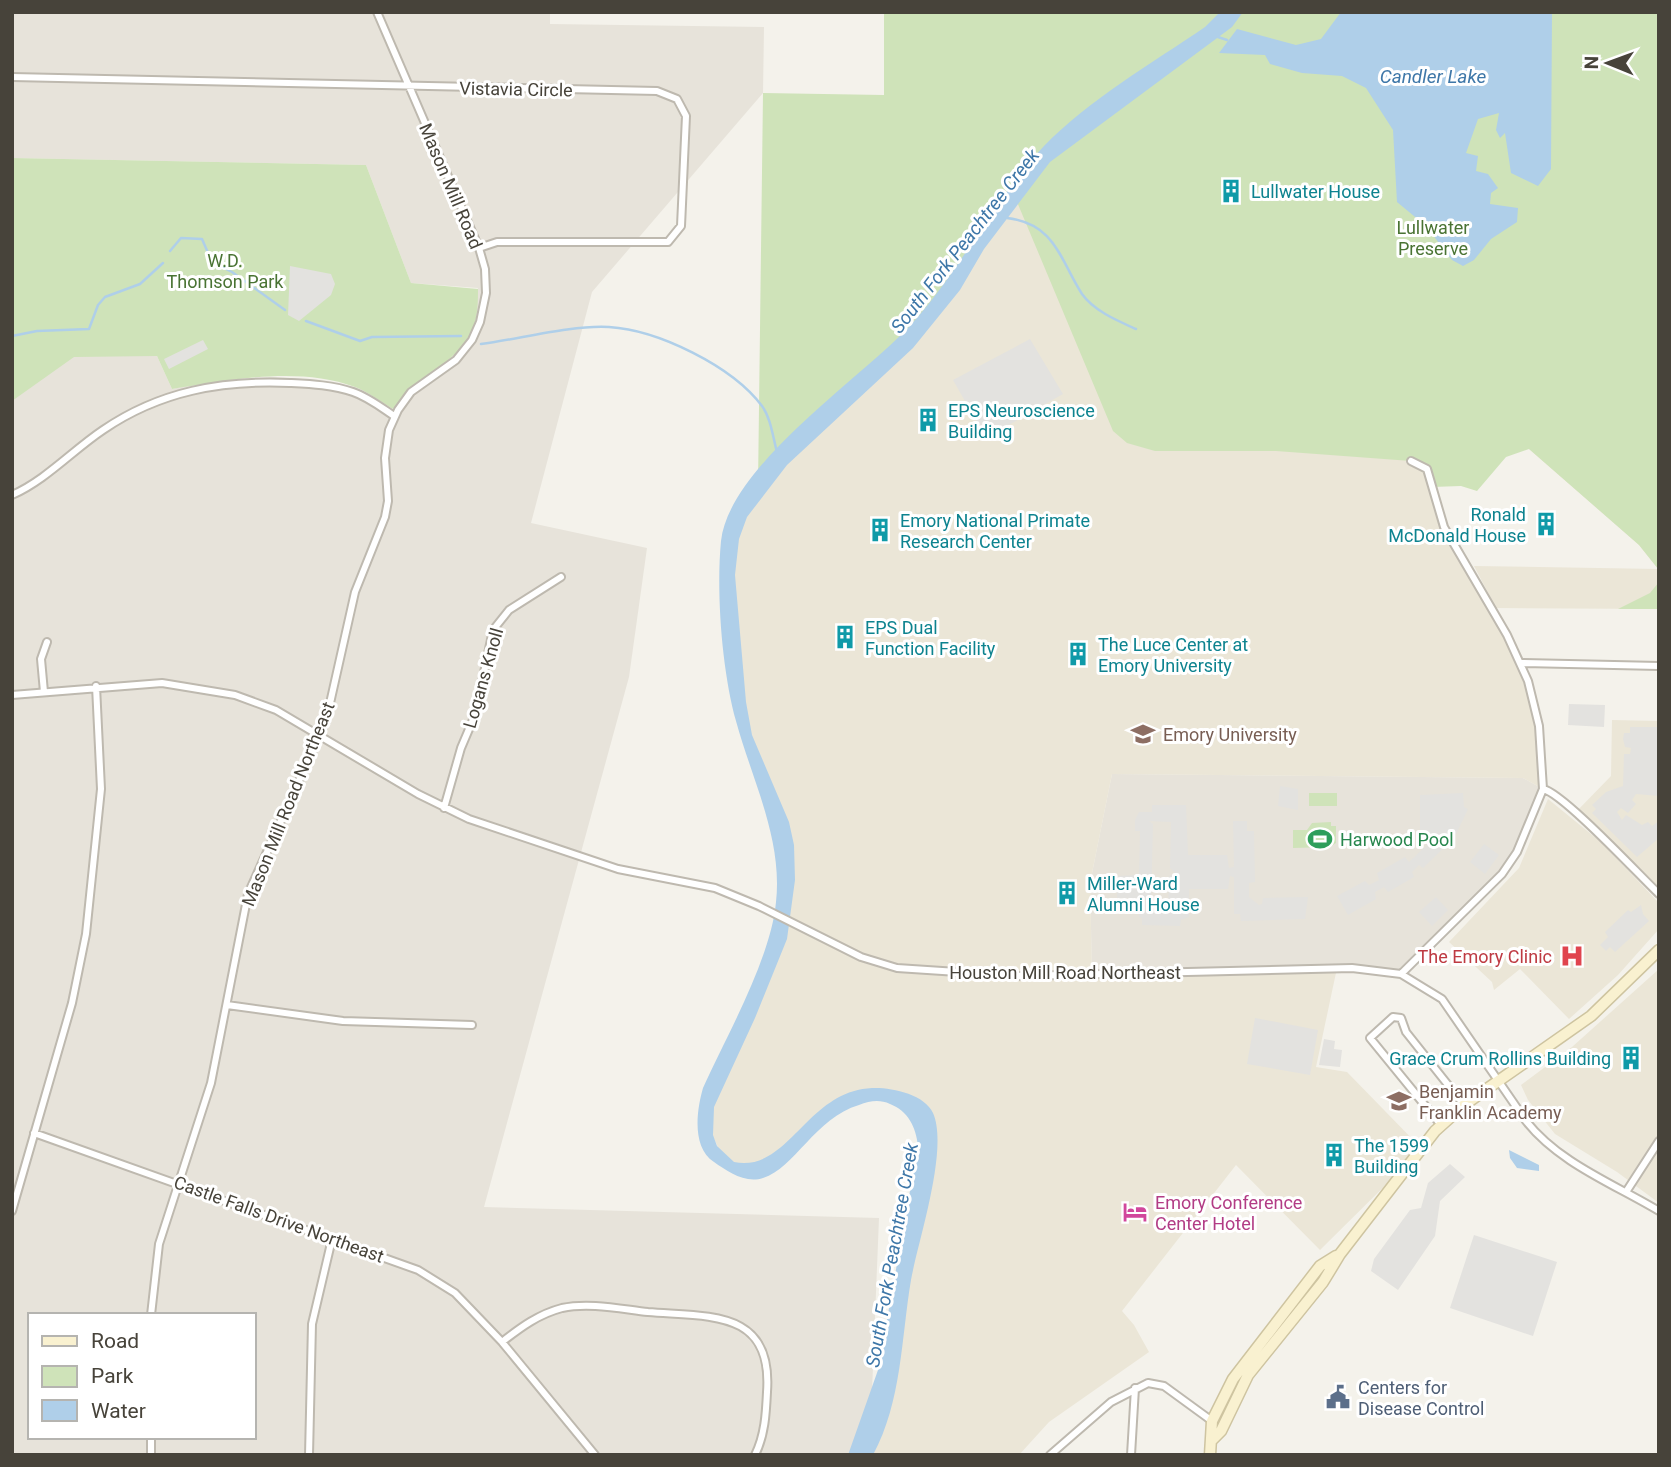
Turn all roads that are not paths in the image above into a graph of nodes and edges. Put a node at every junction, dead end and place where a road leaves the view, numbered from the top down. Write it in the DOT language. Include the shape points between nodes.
graph roads {
  1 [pos="377,12"];
  2 [pos="12,77"];
  3 [pos="407,86"];
  4 [pos="479,248"];
  5 [pos="394,416"];
  6 [pos="1411,461"];
  7 [pos="12,495"];
  8 [pos="561,577"];
  9 [pos="47,642"];
  10 [pos="1521,663"];
  11 [pos="1659,666"];
  12 [pos="96,686"];
  13 [pos="44,692"];
  14 [pos="12,695"];
  15 [pos="321,735"];
  16 [pos="1544,789"];
  17 [pos="444,808"];
  18 [pos="1659,894"];
  19 [pos="1659,950"];
  20 [pos="1401,974"];
  21 [pos="227,1005"];
  22 [pos="472,1026"];
  23 [pos="1500,1080"];
  24 [pos="1464,1105"];
  25 [pos="1441,1125"];
  26 [pos="34,1133"];
  27 [pos="1659,1141"];
  28 [pos="177,1183"];
  29 [pos="1626,1192"];
  30 [pos="12,1211"];
  31 [pos="1659,1211"];
  32 [pos="332,1239"];
  33 [pos="1340,1254"];
  34 [pos="151,1313"];
  35 [pos="502,1342"];
  36 [pos="1135,1388"];
  37 [pos="1212,1421"];
  38 [pos="1212,1440"];
  39 [pos="309,1455"];
  40 [pos="595,1455"];
  41 [pos="755,1455"];
  42 [pos="1050,1455"];
  43 [pos="1130,1455"];
  44 [pos="1210,1455"];
  1 -- 3 [label="street, Mason Mill Road"];
  2 -- 3 [label="street, Vistavia Circle"];
  3 -- 4 [label="street, Mason Mill Road"];
  3 -- 4 [label="street, Vistavia Circle" via="657,91 673,96 684,110 681,226 668,242 497,242"];
  4 -- 5 [label="street, Mason Mill Road" via="486,293 472,341 456,360 411,392"];
  5 -- 7 [label="street" via="353,392 315,384 211,385 144,406"];
  5 -- 15 [label="street, Mason Mill Road Northeast" via="386,448 385,517 355,592"];
  6 -- 10 [label="street" via="1430,475 1444,527"];
  8 -- 17 [label="street, Logans Knoll" via="509,610 493,630 475,715"];
  9 -- 13 [label="street" via="41,659"];
  10 -- 11 [label="street"];
  10 -- 16 [label="street" via="1534,698"];
  12 -- 13 [label="street, Houston Mill Road Northeast"];
  12 -- 15 [label="street, Houston Mill Road Northeast" via="162,683 219,691 264,705"];
  12 -- 26 [label="street" via="101,789 90,907 72,1003"];
  13 -- 14 [label="street, Houston Mill Road Northeast"];
  15 -- 17 [label="street, Houston Mill Road Northeast"];
  15 -- 21 [label="street, Mason Mill Road Northeast" via="248,894"];
  16 -- 18 [label="street"];
  16 -- 20 [label="street" via="1517,852 1502,874"];
  17 -- 20 [label="street, Houston Mill Road Northeast" via="618,869 715,888 885,965 935,973 1019,976 1352,968"];
  19 -- 23 [label="main road" via="1591,1016"];
  20 -- 23 [label="street, Houston Mill Road Northeast" via="1442,999"];
  21 -- 22 [label="street" via="343,1021"];
  21 -- 28 [label="street, Mason Mill Road Northeast" via="211,1083"];
  23 -- 24 [label="main road"];
  23 -- 29 [label="street, Houston Mill Road Northeast" via="1526,1122 1552,1148"];
  24 -- 25 [label="main road"];
  24 -- 25 [label="street" via="1406,1032 1401,1018 1392,1017 1370,1038"];
  25 -- 33 [label="main road"];
  26 -- 28 [label="street, Castle Falls Drive Northeast"];
  26 -- 30 [label="street"];
  27 -- 29 [label="street"];
  28 -- 32 [label="street, Castle Falls Drive Northeast"];
  28 -- 34 [label="street, Mason Mill Road Northeast" via="159,1244"];
  29 -- 31 [label="street, Houston Mill Road Northeast"];
  32 -- 35 [label="street, Castle Falls Drive Northeast" via="431,1276 466,1301"];
  32 -- 39 [label="street" via="312,1324"];
  33 -- 37 [label="main road" via="1320,1266 1238,1372"];
  33 -- 38 [label="main road" via="1248,1375 1221,1431"];
  35 -- 40 [label="street, Castle Falls Drive Northeast"];
  35 -- 41 [label="street" via="539,1316 571,1306 735,1321 756,1338 766,1361 765,1420"];
  36 -- 37 [label="street" via="1147,1383 1164,1386"];
  36 -- 42 [label="street" via="1111,1402"];
  36 -- 43 [label="street"];
  37 -- 38 [label="main road"];
  38 -- 44 [label="main road"];
}
